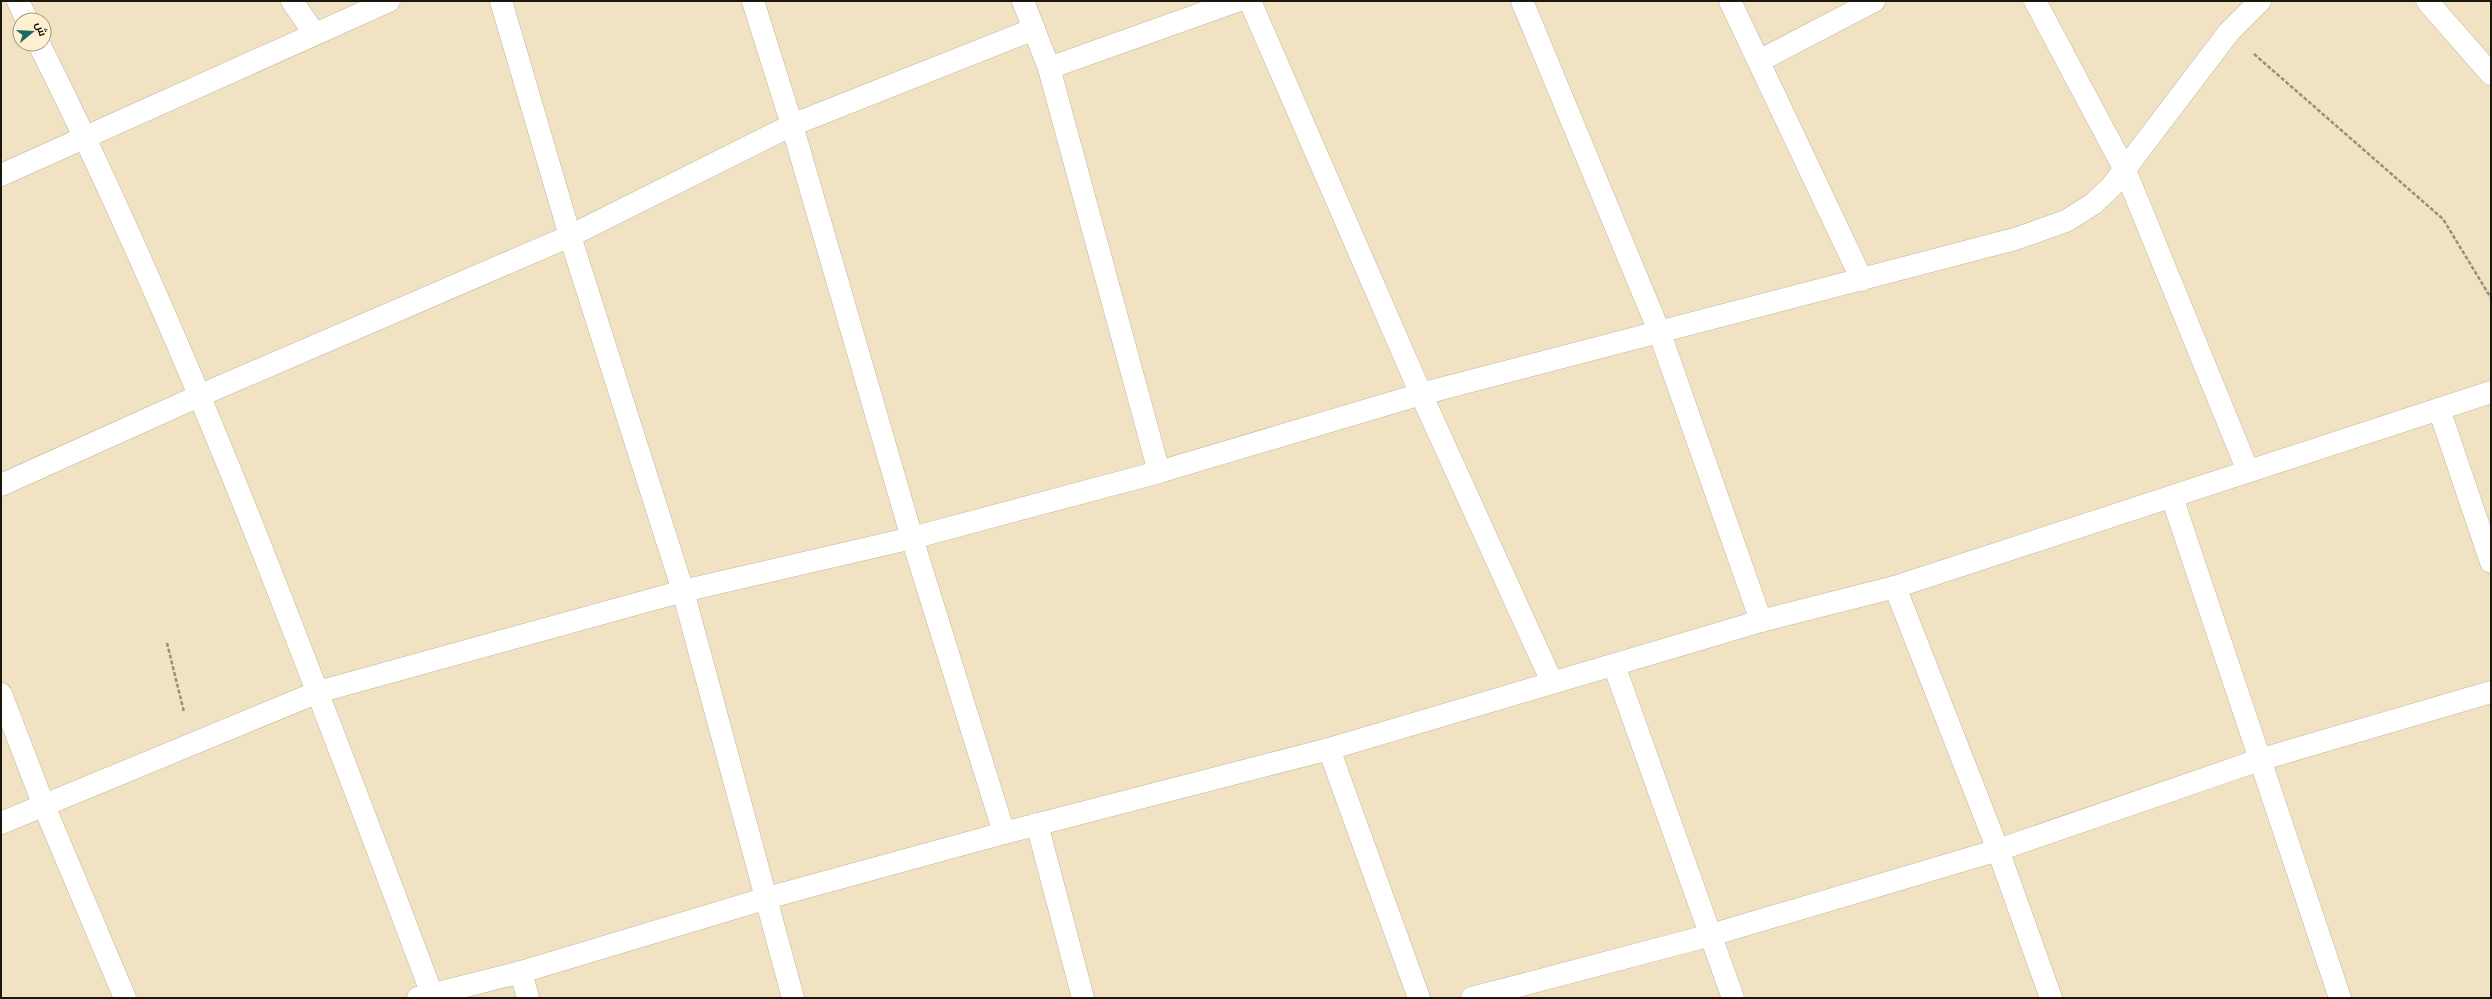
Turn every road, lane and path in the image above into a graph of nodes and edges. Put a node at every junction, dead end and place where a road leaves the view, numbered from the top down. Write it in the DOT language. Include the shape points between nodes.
graph roads {
  1 [pos="18,1"];
  2 [pos="292,1"];
  3 [pos="389,1"];
  4 [pos="501,1"];
  5 [pos="754,1"];
  6 [pos="1023,1"];
  7 [pos="1237,1"];
  8 [pos="1250,1"];
  9 [pos="1522,1"];
  10 [pos="1730,1"];
  11 [pos="1874,1"];
  12 [pos="2035,1"];
  13 [pos="2260,1"];
  14 [pos="2427,1"];
  15 [pos="23,12"];
  16 [pos="1034,30"];
  17 [pos="2229,32"];
  18 [pos="314,33"];
  19 [pos="43,52"];
  20 [pos="1759,61"];
  21 [pos="1049,68"];
  22 [pos="2491,74"];
  23 [pos="792,125"];
  24 [pos="86,138"];
  25 [pos="2125,170"];
  26 [pos="1,175"];
  27 [pos="570,236"];
  28 [pos="1862,280"];
  29 [pos="2491,298"];
  30 [pos="1660,331"];
  31 [pos="2491,392"];
  32 [pos="1421,394"];
  33 [pos="201,395"];
  34 [pos="2439,409"];
  35 [pos="2248,471"];
  36 [pos="1159,472"];
  37 [pos="1,484"];
  38 [pos="2172,497"];
  39 [pos="912,538"];
  40 [pos="2491,562"];
  41 [pos="1895,587"];
  42 [pos="683,591"];
  43 [pos="1761,621"];
  44 [pos="167,643"];
  45 [pos="1614,665"];
  46 [pos="1552,682"];
  47 [pos="318,692"];
  48 [pos="2491,692"];
  49 [pos="1,694"];
  50 [pos="192,743"];
  51 [pos="1329,749"];
  52 [pos="2259,760"];
  53 [pos="44,806"];
  54 [pos="1,823"];
  55 [pos="1037,824"];
  56 [pos="1004,833"];
  57 [pos="1998,850"];
  58 [pos="767,898"];
  59 [pos="1711,935"];
  60 [pos="521,972"];
  61 [pos="425,996"];
  62 [pos="125,998"];
  63 [pos="528,998"];
  64 [pos="793,998"];
  65 [pos="1083,998"];
  66 [pos="1419,998"];
  67 [pos="1472,998"];
  68 [pos="1733,998"];
  69 [pos="2051,998"];
  70 [pos="2340,998"];
  1 -- 15 [label="street"];
  2 -- 18 [label="street"];
  3 -- 18 [label="street"];
  4 -- 27 [label="street"];
  5 -- 23 [label="street"];
  6 -- 16 [label="street"];
  7 -- 21 [label="street"];
  8 -- 32 [label="street"];
  9 -- 30 [label="street"];
  10 -- 20 [label="street"];
  11 -- 20 [label="street"];
  12 -- 25 [label="street"];
  13 -- 17 [label="street"];
  14 -- 22 [label="street"];
  16 -- 21 [label="street"];
  16 -- 23 [label="street"];
  17 -- 25 [label="street"];
  17 -- 29 [label="path" via="2443,219"];
  18 -- 24 [label="street"];
  19 -- 24 [label="street"];
  20 -- 28 [label="street"];
  21 -- 36 [label="street"];
  23 -- 27 [label="street"];
  23 -- 39 [label="street"];
  24 -- 26 [label="street"];
  24 -- 33 [label="street"];
  25 -- 28 [label="street" via="2093,204 2066,221 2015,239"];
  25 -- 35 [label="street"];
  27 -- 33 [label="street"];
  27 -- 42 [label="street"];
  28 -- 30 [label="street"];
  30 -- 32 [label="street"];
  30 -- 43 [label="street"];
  31 -- 34 [label="street"];
  32 -- 36 [label="street"];
  32 -- 46 [label="street"];
  33 -- 37 [label="street"];
  33 -- 47 [label="street"];
  34 -- 35 [label="street"];
  34 -- 40 [label="street"];
  35 -- 38 [label="street"];
  36 -- 39 [label="street"];
  38 -- 41 [label="street"];
  38 -- 52 [label="street"];
  39 -- 42 [label="street"];
  39 -- 56 [label="street"];
  41 -- 43 [label="street"];
  41 -- 57 [label="street"];
  42 -- 47 [label="street"];
  42 -- 58 [label="street"];
  43 -- 45 [label="street"];
  44 -- 50 [label="path"];
  45 -- 46 [label="street"];
  45 -- 59 [label="street"];
  46 -- 51 [label="street"];
  47 -- 50 [label="street"];
  47 -- 61 [label="street"];
  48 -- 52 [label="street"];
  49 -- 53 [label="street"];
  50 -- 53 [label="street"];
  51 -- 55 [label="street"];
  51 -- 66 [label="street"];
  52 -- 57 [label="street"];
  52 -- 70 [label="street"];
  53 -- 54 [label="street"];
  53 -- 62 [label="street"];
  55 -- 56 [label="street"];
  55 -- 65 [label="street"];
  56 -- 58 [label="street"];
  57 -- 59 [label="street"];
  57 -- 69 [label="street"];
  58 -- 60 [label="street"];
  58 -- 64 [label="street"];
  59 -- 67 [label="street"];
  59 -- 68 [label="street"];
  60 -- 61 [label="street"];
  60 -- 63 [label="street"];
}
